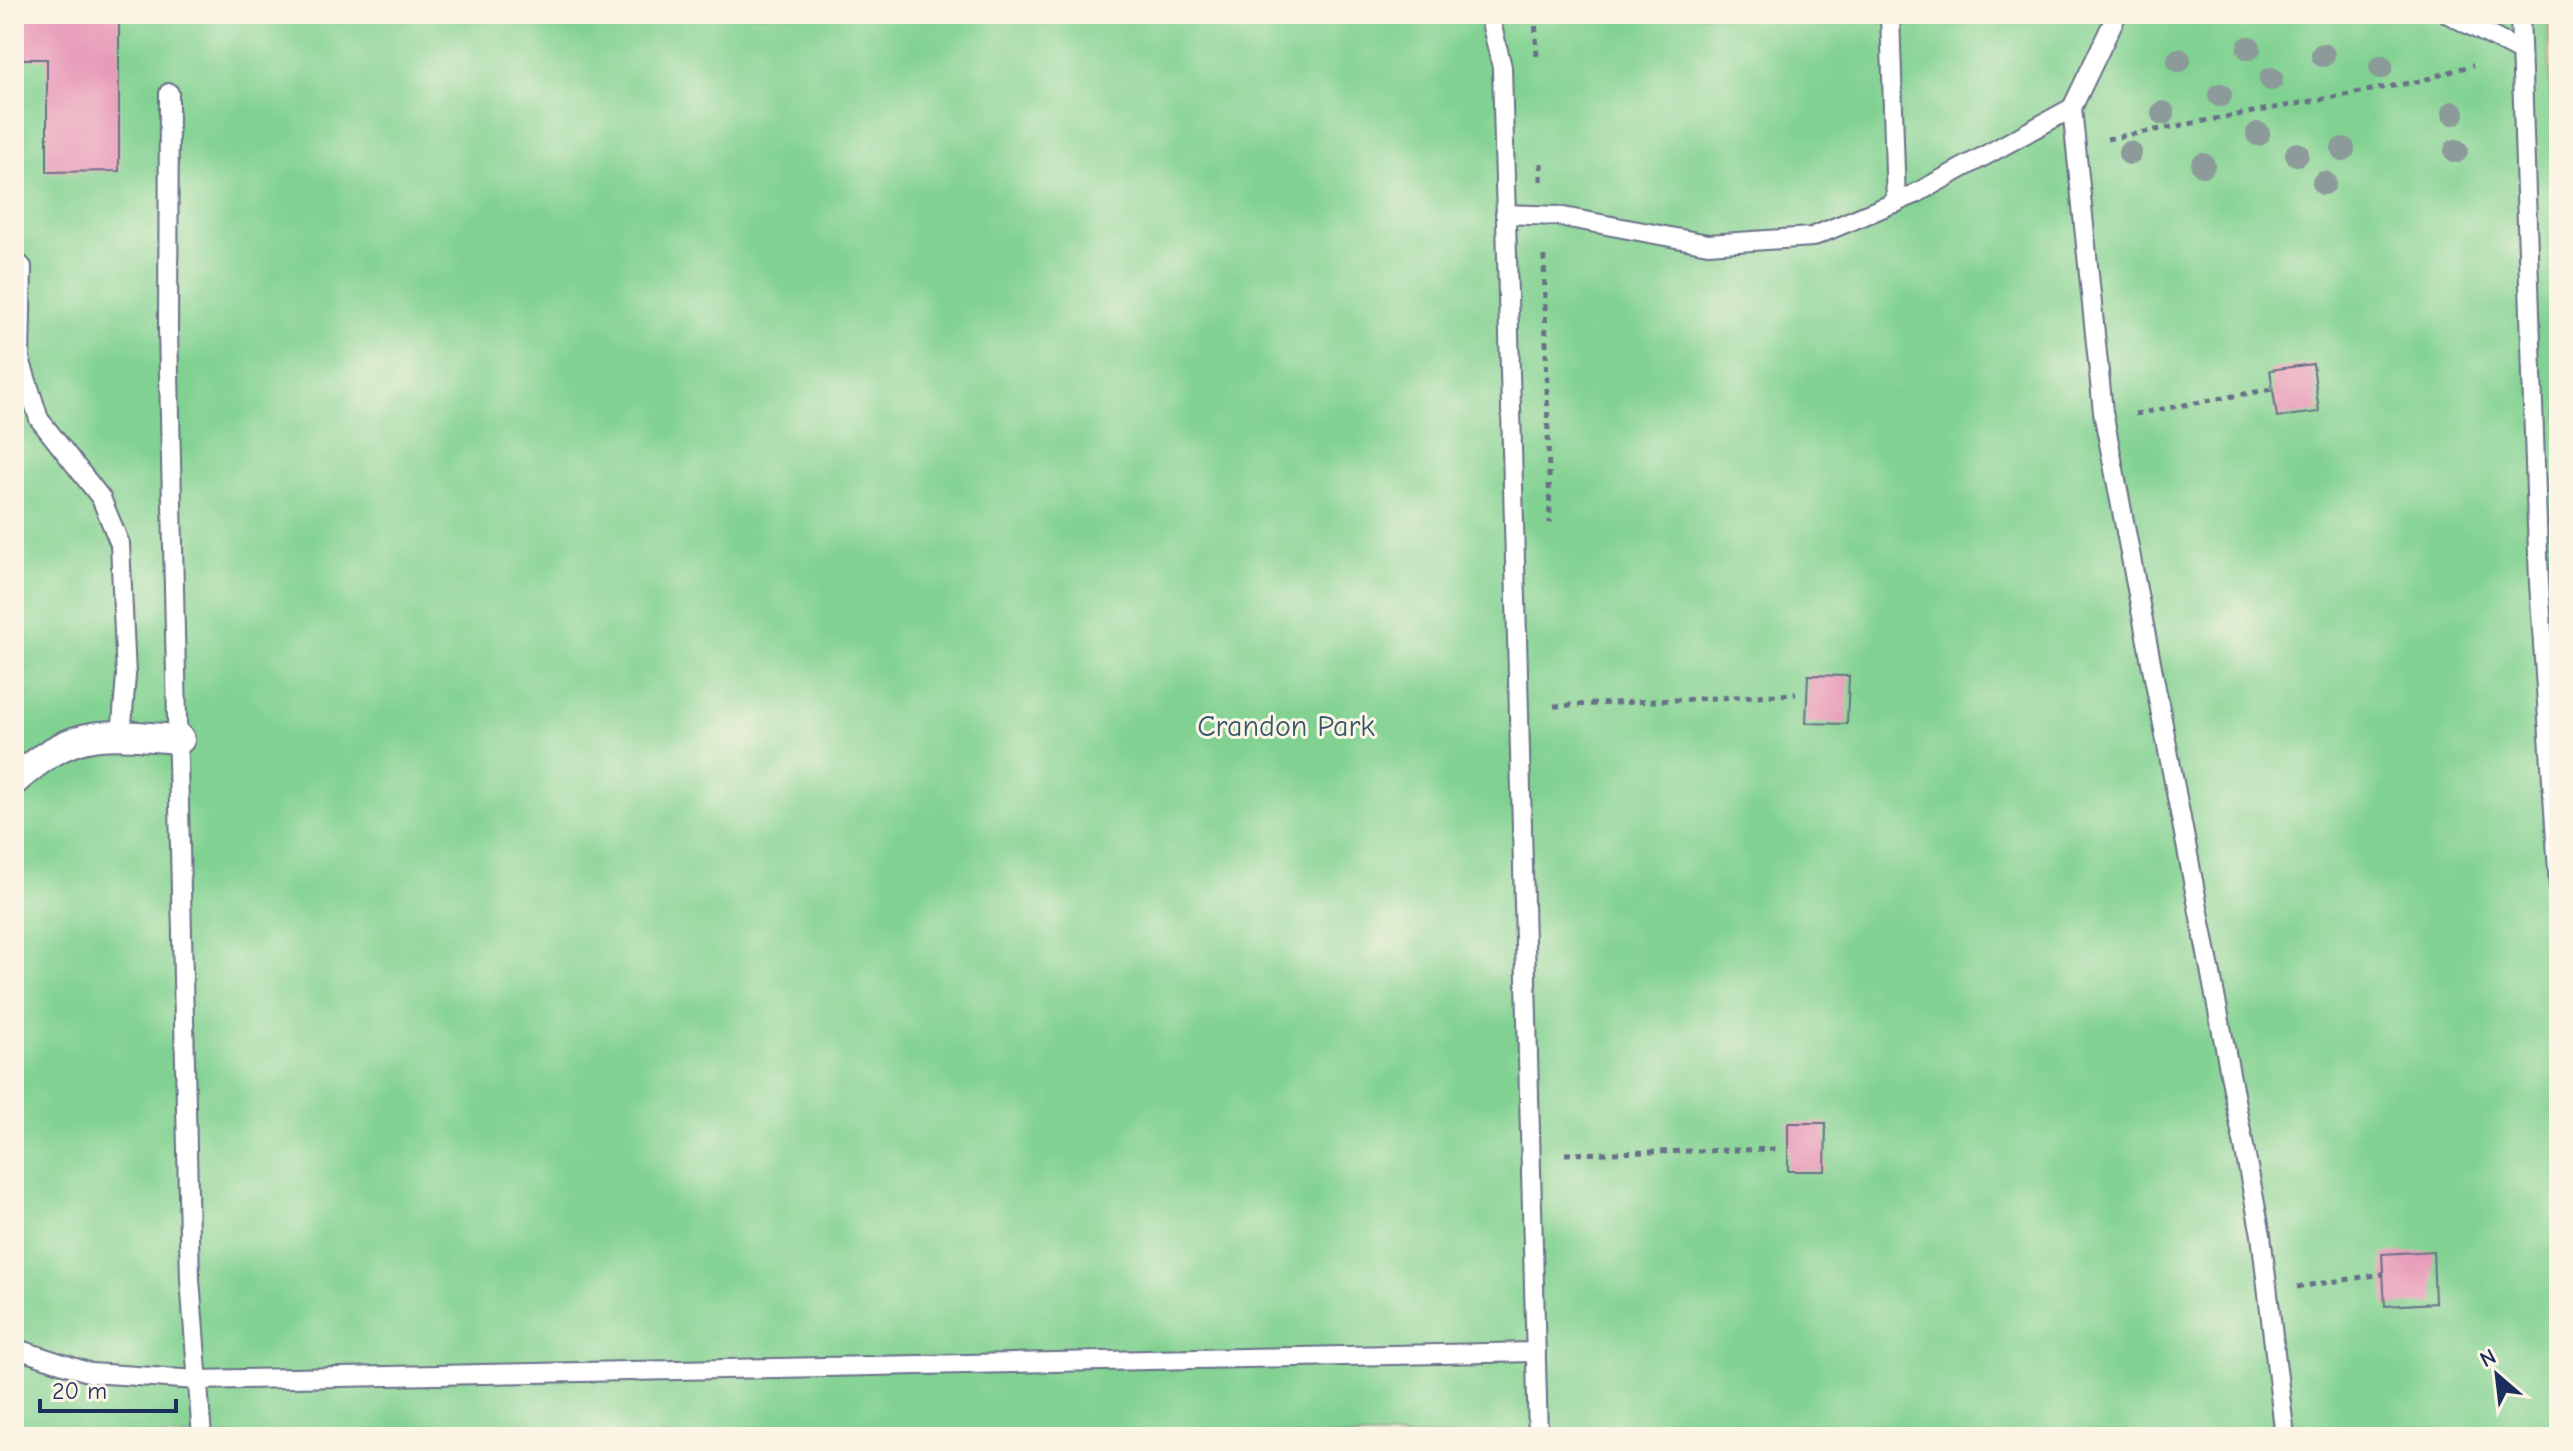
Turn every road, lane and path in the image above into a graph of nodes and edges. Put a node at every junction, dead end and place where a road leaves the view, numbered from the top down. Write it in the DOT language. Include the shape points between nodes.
graph roads {
  1 [pos="1890,14"];
  2 [pos="2117,14"];
  3 [pos="2448,14"];
  4 [pos="2520,14"];
  5 [pos="1491,18"];
  6 [pos="2520,51"];
  7 [pos="169,93"];
  8 [pos="2072,108"];
  9 [pos="2075,144"];
  10 [pos="1896,203"];
  11 [pos="1505,214"];
  12 [pos="14,259"];
  13 [pos="2272,389"];
  14 [pos="2105,419"];
  15 [pos="1796,694"];
  16 [pos="1554,706"];
  17 [pos="121,736"];
  18 [pos="180,739"];
  19 [pos="14,781"];
  20 [pos="2559,886"];
  21 [pos="1780,1149"];
  22 [pos="1565,1154"];
  23 [pos="2383,1274"];
  24 [pos="2267,1291"];
  25 [pos="14,1348"];
  26 [pos="1536,1352"];
  27 [pos="198,1380"];
  28 [pos="202,1437"];
  29 [pos="1538,1437"];
  30 [pos="2285,1437"];
  1 -- 10 [label="lane"];
  2 -- 8 [label="lane"];
  3 -- 6 [label="lane"];
  4 -- 6 [label="lane"];
  5 -- 11 [label="lane" via="1502,67"];
  6 -- 9 [label="path" via="2420,81"];
  6 -- 20 [label="lane" via="2539,583"];
  7 -- 18 [label="lane" via="168,330"];
  8 -- 9 [label="lane"];
  8 -- 10 [label="lane"];
  9 -- 14 [label="lane"];
  10 -- 11 [label="lane" via="1812,237 1708,244 1558,216"];
  11 -- 26 [label="lane"];
  12 -- 17 [label="lane" via="22,267 20,359 39,419 101,498 120,544 126,676"];
  13 -- 14 [label="path"];
  14 -- 24 [label="lane" via="2261,1235"];
  15 -- 16 [label="path"];
  17 -- 18 [label="street"];
  17 -- 19 [label="street" via="81,737 43,755"];
  18 -- 27 [label="lane" via="190,1279"];
  21 -- 22 [label="path"];
  23 -- 24 [label="path"];
  24 -- 30 [label="lane"];
  25 -- 27 [label="lane" via="91,1373"];
  26 -- 27 [label="lane"];
  26 -- 29 [label="lane"];
  27 -- 28 [label="lane"];
}
